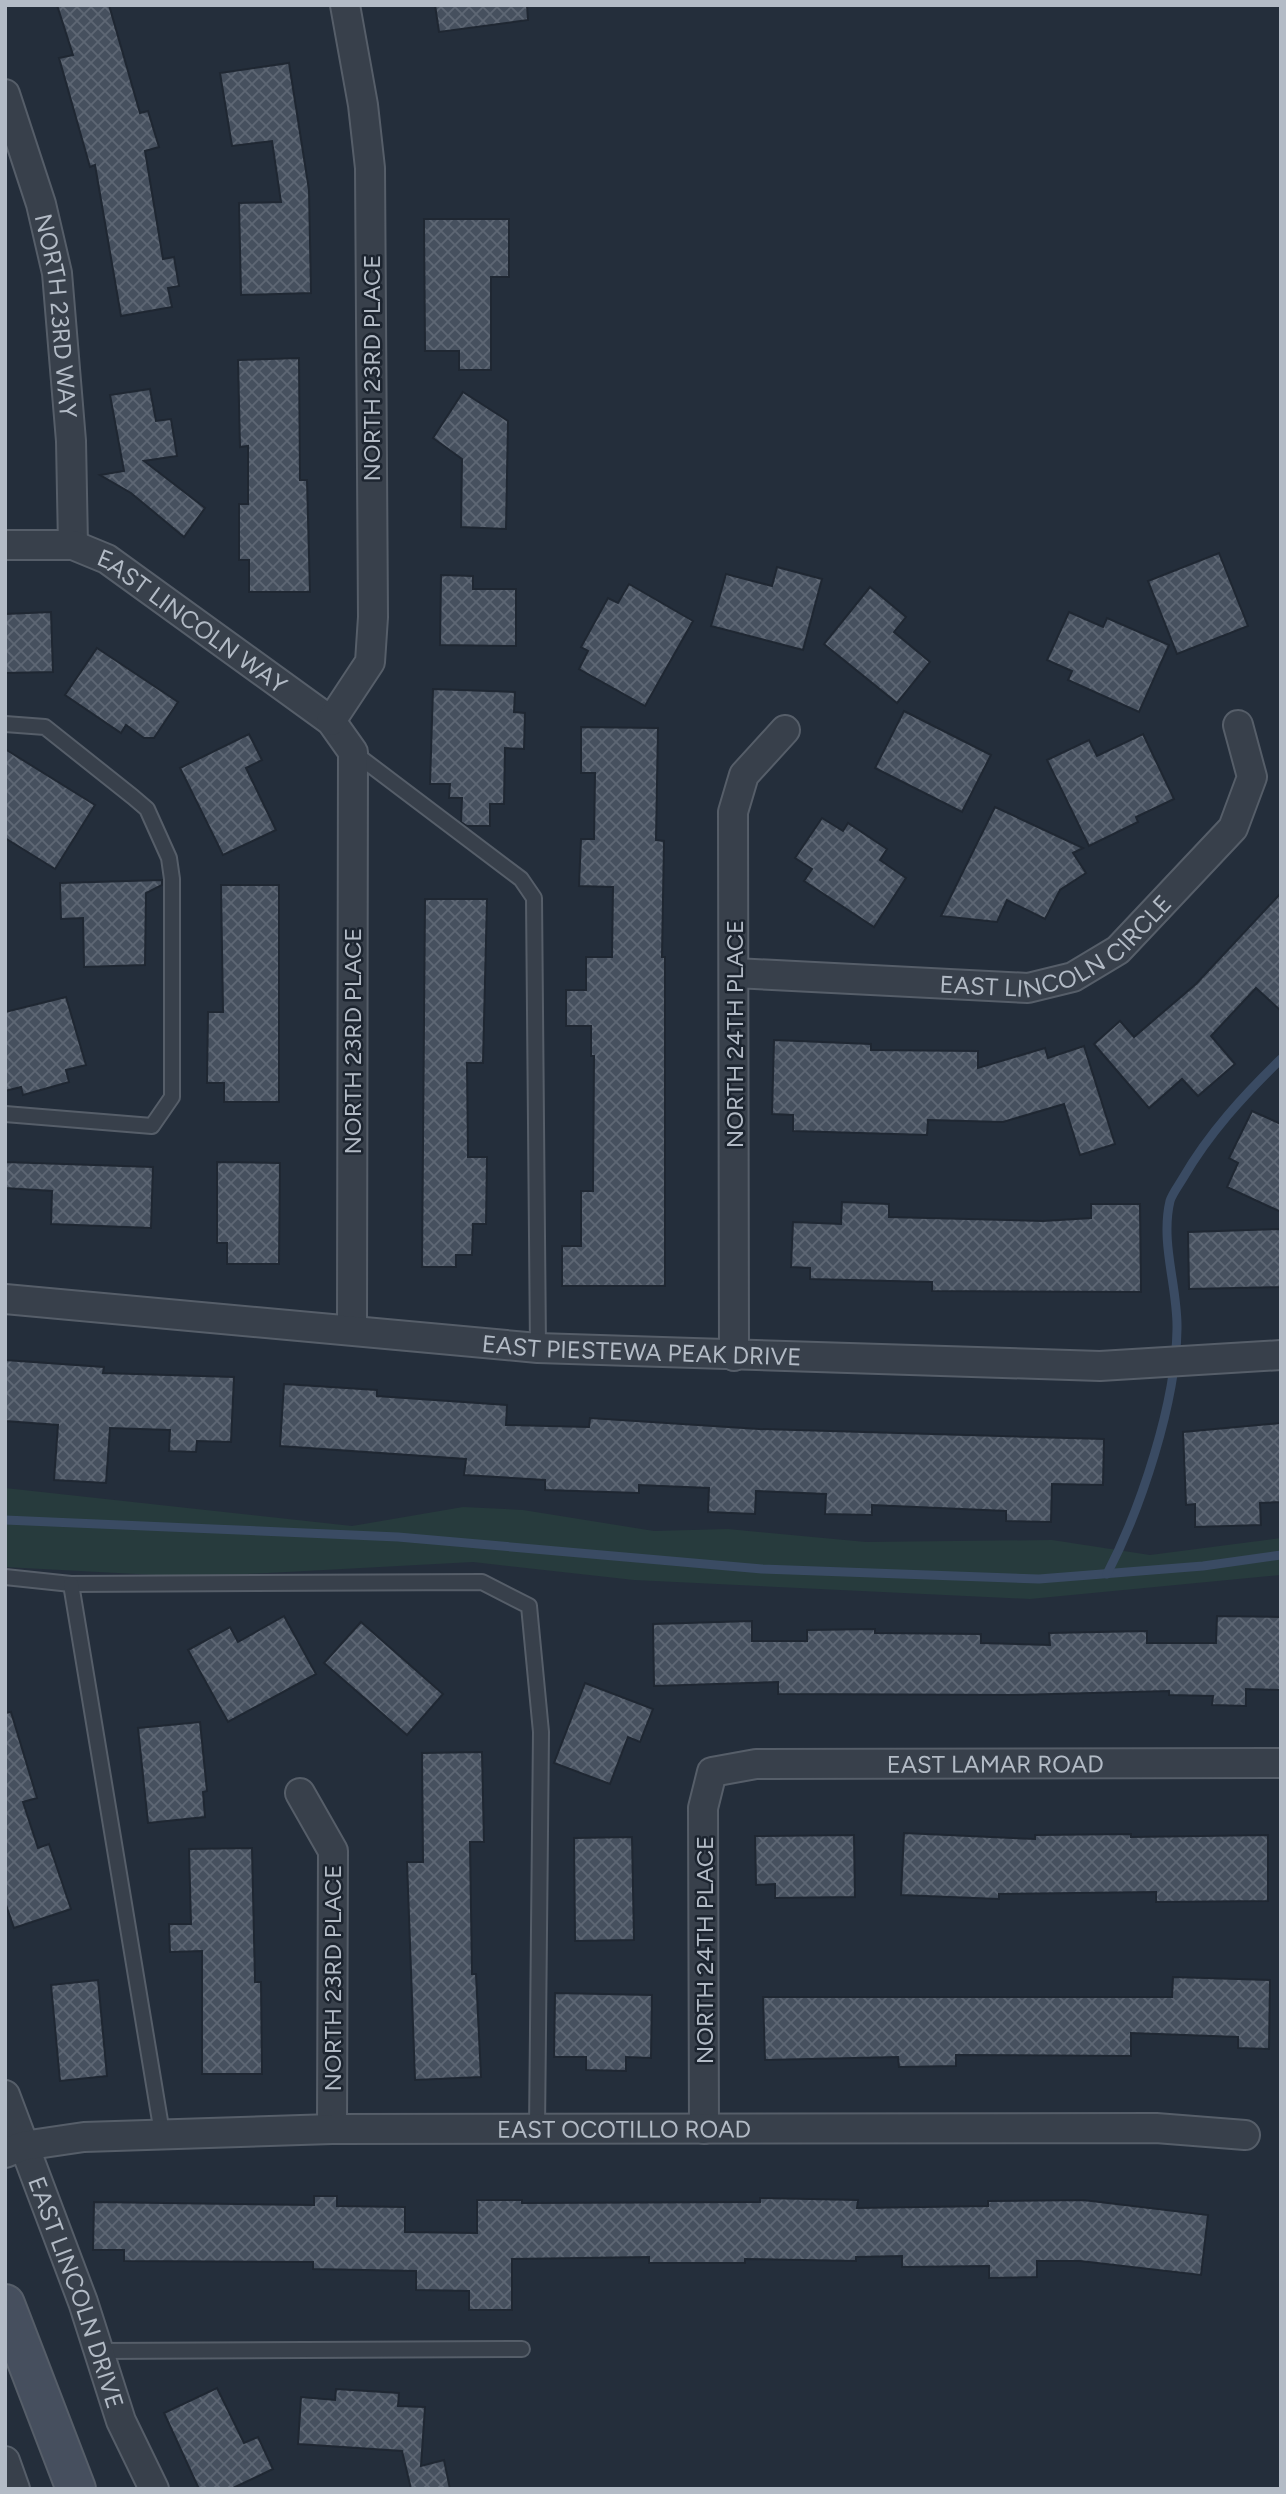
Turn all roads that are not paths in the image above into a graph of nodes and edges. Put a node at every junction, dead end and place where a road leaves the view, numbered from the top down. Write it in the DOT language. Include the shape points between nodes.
graph roads {
  1 [pos="345,5"];
  2 [pos="5,94"];
  3 [pos="5,545"];
  4 [pos="73,545"];
  5 [pos="331,721"];
  6 [pos="5,724"];
  7 [pos="1238,725"];
  8 [pos="785,730"];
  9 [pos="353,752"];
  10 [pos="735,973"];
  11 [pos="5,1114"];
  12 [pos="5,1299"];
  13 [pos="352,1329"];
  14 [pos="538,1348"];
  15 [pos="1281,1354"];
  16 [pos="734,1356"];
  17 [pos="5,1577"];
  18 [pos="71,1584"];
  19 [pos="1281,1763"];
  20 [pos="712,1772"];
  21 [pos="300,1793"];
  22 [pos="5,2095"];
  23 [pos="332,2129"];
  24 [pos="704,2129"];
  25 [pos="537,2130"];
  26 [pos="162,2133"];
  27 [pos="1245,2135"];
  28 [pos="14,2149"];
  29 [pos="5,2304"];
  30 [pos="522,2349"];
  31 [pos="99,2351"];
  32 [pos="5,2461"];
  33 [pos="15,2489"];
  34 [pos="76,2489"];
  35 [pos="154,2489"];
  1 -- 5 [label="street, NORTH 23RD PLACE" via="370,168 373,617 370,662"];
  2 -- 4 [label="street, NORTH 23RD WAY" via="41,204 57,273 71,441"];
  3 -- 4 [label="street, EAST LINCOLN WAY"];
  4 -- 5 [label="street, EAST LINCOLN WAY" via="107,559"];
  5 -- 9 [label="street, EAST LINCOLN WAY"];
  6 -- 11 [label="lane" via="45,727 133,797 147,809 169,858 172,1097 152,1126"];
  7 -- 10 [label="street, EAST LINCOLN CIRCLE" via="1252,777 1233,828 1118,950 1073,977 1028,988"];
  8 -- 10 [label="street, NORTH 24TH PLACE" via="744,775 733,812"];
  9 -- 13 [label="street, NORTH 23RD PLACE"];
  9 -- 14 [label="lane" via="521,879 534,898"];
  10 -- 16 [label="street, NORTH 24TH PLACE"];
  12 -- 13 [label="street, EAST PIESTEWA PEAK DRIVE"];
  13 -- 14 [label="street, EAST PIESTEWA PEAK DRIVE"];
  14 -- 16 [label="street, EAST PIESTEWA PEAK DRIVE"];
  15 -- 16 [label="street, EAST PIESTEWA PEAK DRIVE" via="1100,1366"];
  17 -- 18 [label="lane"];
  18 -- 25 [label="lane" via="482,1582 529,1606 541,1732"];
  18 -- 26 [label="lane"];
  19 -- 20 [label="street, EAST LAMAR ROAD" via="756,1764"];
  20 -- 24 [label="street, NORTH 24TH PLACE" via="703,1808"];
  21 -- 23 [label="street, NORTH 23RD PLACE" via="333,1851"];
  22 -- 28 [label="street, EAST LINCOLN DRIVE"];
  23 -- 25 [label="street, EAST OCOTILLO ROAD"];
  23 -- 26 [label="street, EAST OCOTILLO ROAD"];
  24 -- 25 [label="street, EAST OCOTILLO ROAD"];
  24 -- 27 [label="street, EAST OCOTILLO ROAD" via="1156,2129"];
  26 -- 28 [label="street, EAST OCOTILLO ROAD" via="84,2137"];
  28 -- 31 [label="street, EAST LINCOLN DRIVE"];
  29 -- 34 [label="main road"];
  30 -- 31 [label="lane"];
  31 -- 35 [label="street, EAST LINCOLN DRIVE" via="121,2421"];
  32 -- 33 [label="street"];
}
